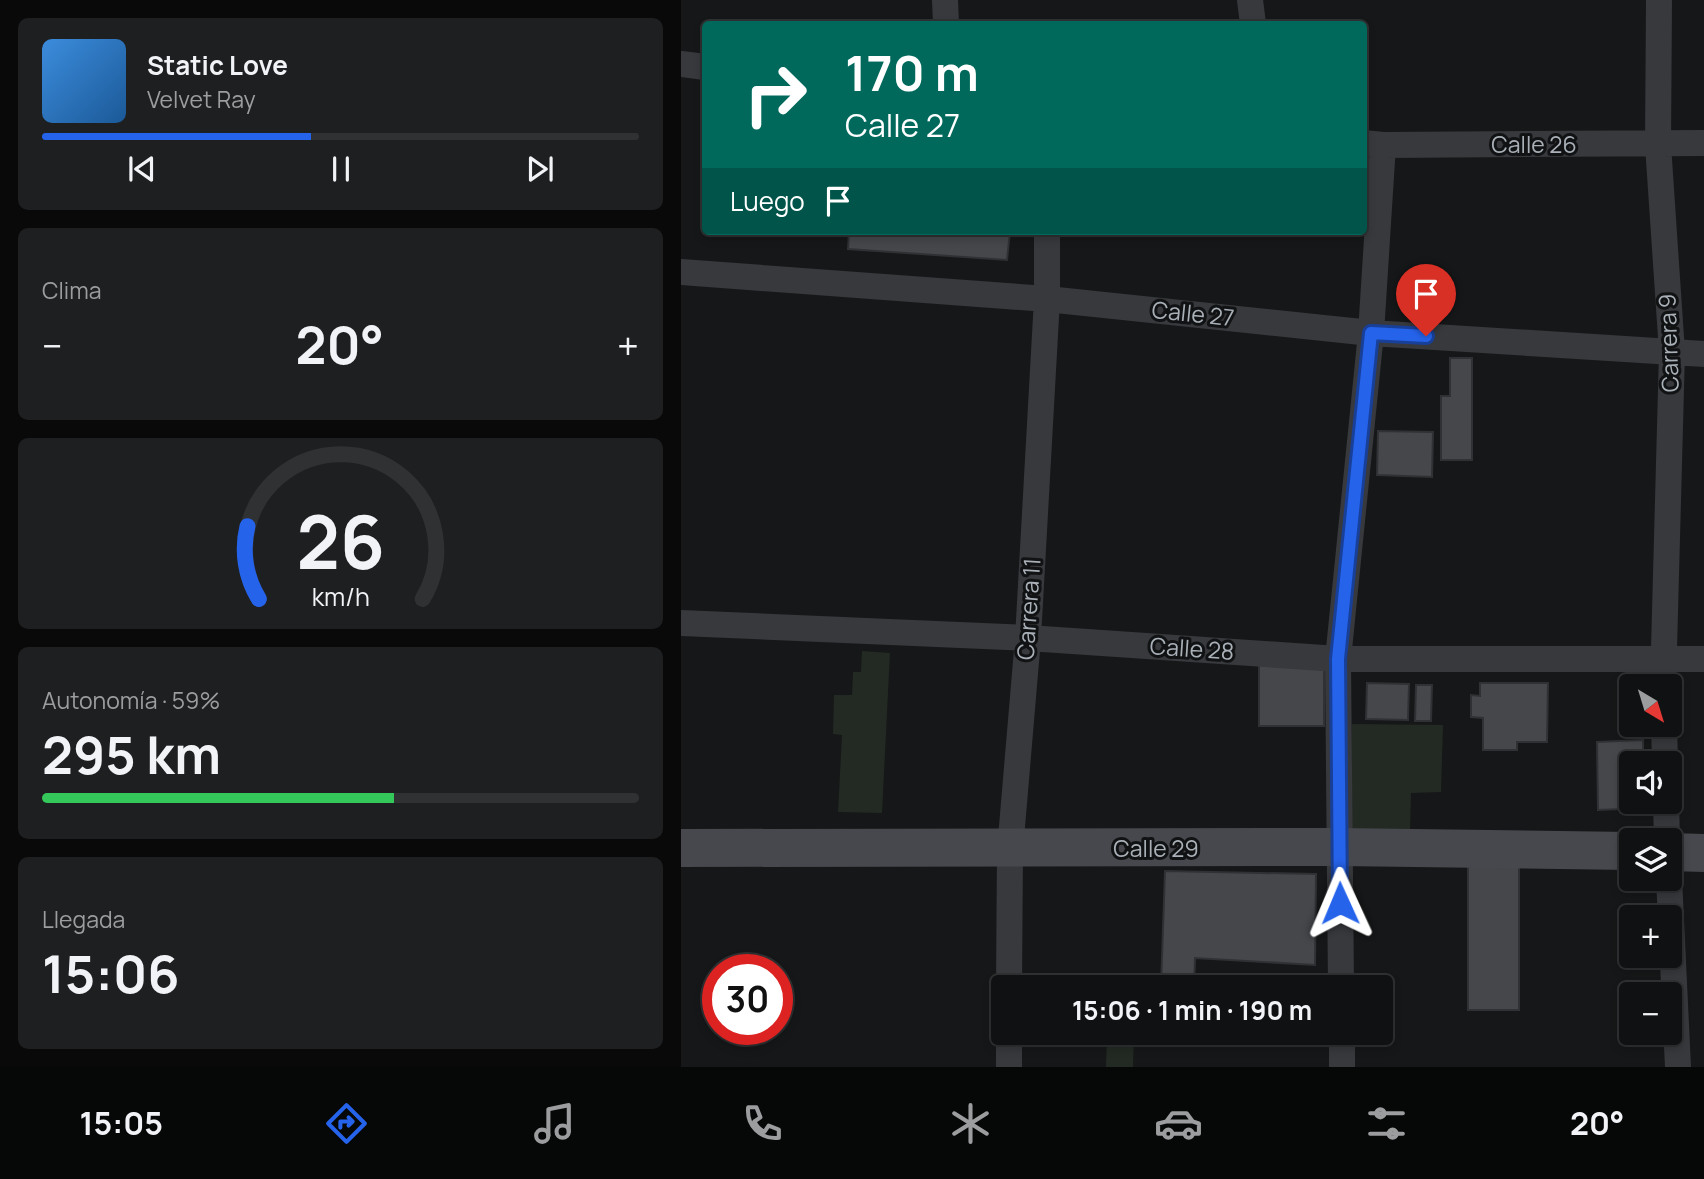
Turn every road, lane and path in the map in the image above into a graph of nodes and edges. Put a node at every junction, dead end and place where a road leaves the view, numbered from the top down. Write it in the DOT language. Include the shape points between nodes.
graph roads {
  1 [pos="945,0"];
  2 [pos="1250,0"];
  3 [pos="1659,0"];
  4 [pos="946,21"];
  5 [pos="1253,21"];
  6 [pos="681,64"];
  7 [pos="702,67"];
  8 [pos="1704,143"];
  9 [pos="1373,144"];
  10 [pos="1658,145"];
  11 [pos="1047,235"];
  12 [pos="681,272"];
  13 [pos="1047,299"];
  14 [pos="1371,333"];
  15 [pos="1672,352"];
  16 [pos="1704,354"];
  17 [pos="681,623"];
  18 [pos="1028,638"];
  19 [pos="1338,659"];
  20 [pos="1663,659"];
  21 [pos="1704,660"];
  22 [pos="1663,674"];
  23 [pos="1339,847"];
  24 [pos="681,848"];
  25 [pos="1010,850"];
  26 [pos="1619,851"];
  27 [pos="1682,852"];
  28 [pos="1704,853"];
  29 [pos="1670,891"];
  30 [pos="1009,975"];
  31 [pos="1341,975"];
  32 [pos="1009,1045"];
  33 [pos="1342,1045"];
  34 [pos="1009,1067"];
  35 [pos="1342,1067"];
  36 [pos="1678,1067"];
  1 -- 4 [label="street"];
  2 -- 5 [label="street"];
  3 -- 10 [label="street, Carrera 9"];
  6 -- 7 [label="street"];
  8 -- 10 [label="street, Calle 26"];
  9 -- 10 [label="street, Calle 26"];
  9 -- 14 [label="street"];
  10 -- 15 [label="street, Carrera 9"];
  11 -- 13 [label="street, Carrera 11"];
  12 -- 13 [label="street, Calle 27"];
  13 -- 14 [label="street, Calle 27"];
  13 -- 18 [label="street, Carrera 11"];
  14 -- 15 [label="street, Calle 27"];
  14 -- 19 [label="street"];
  15 -- 16 [label="street, Calle 27"];
  15 -- 20 [label="street, Carrera 9"];
  17 -- 18 [label="street, Calle 28"];
  18 -- 19 [label="street, Calle 28"];
  18 -- 25 [label="street, Carrera 11"];
  19 -- 20 [label="street, Calle 28"];
  19 -- 23 [label="street"];
  20 -- 21 [label="street, Calle 28"];
  20 -- 22 [label="street, Carrera 9"];
  23 -- 25 [label="street, Calle 29"];
  23 -- 26 [label="street, Calle 29"];
  23 -- 31 [label="street"];
  24 -- 25 [label="street, Calle 29"];
  25 -- 30 [label="street, Carrera 11"];
  27 -- 28 [label="street"];
  29 -- 36 [label="street"];
  32 -- 34 [label="street"];
  33 -- 35 [label="street"];
}
